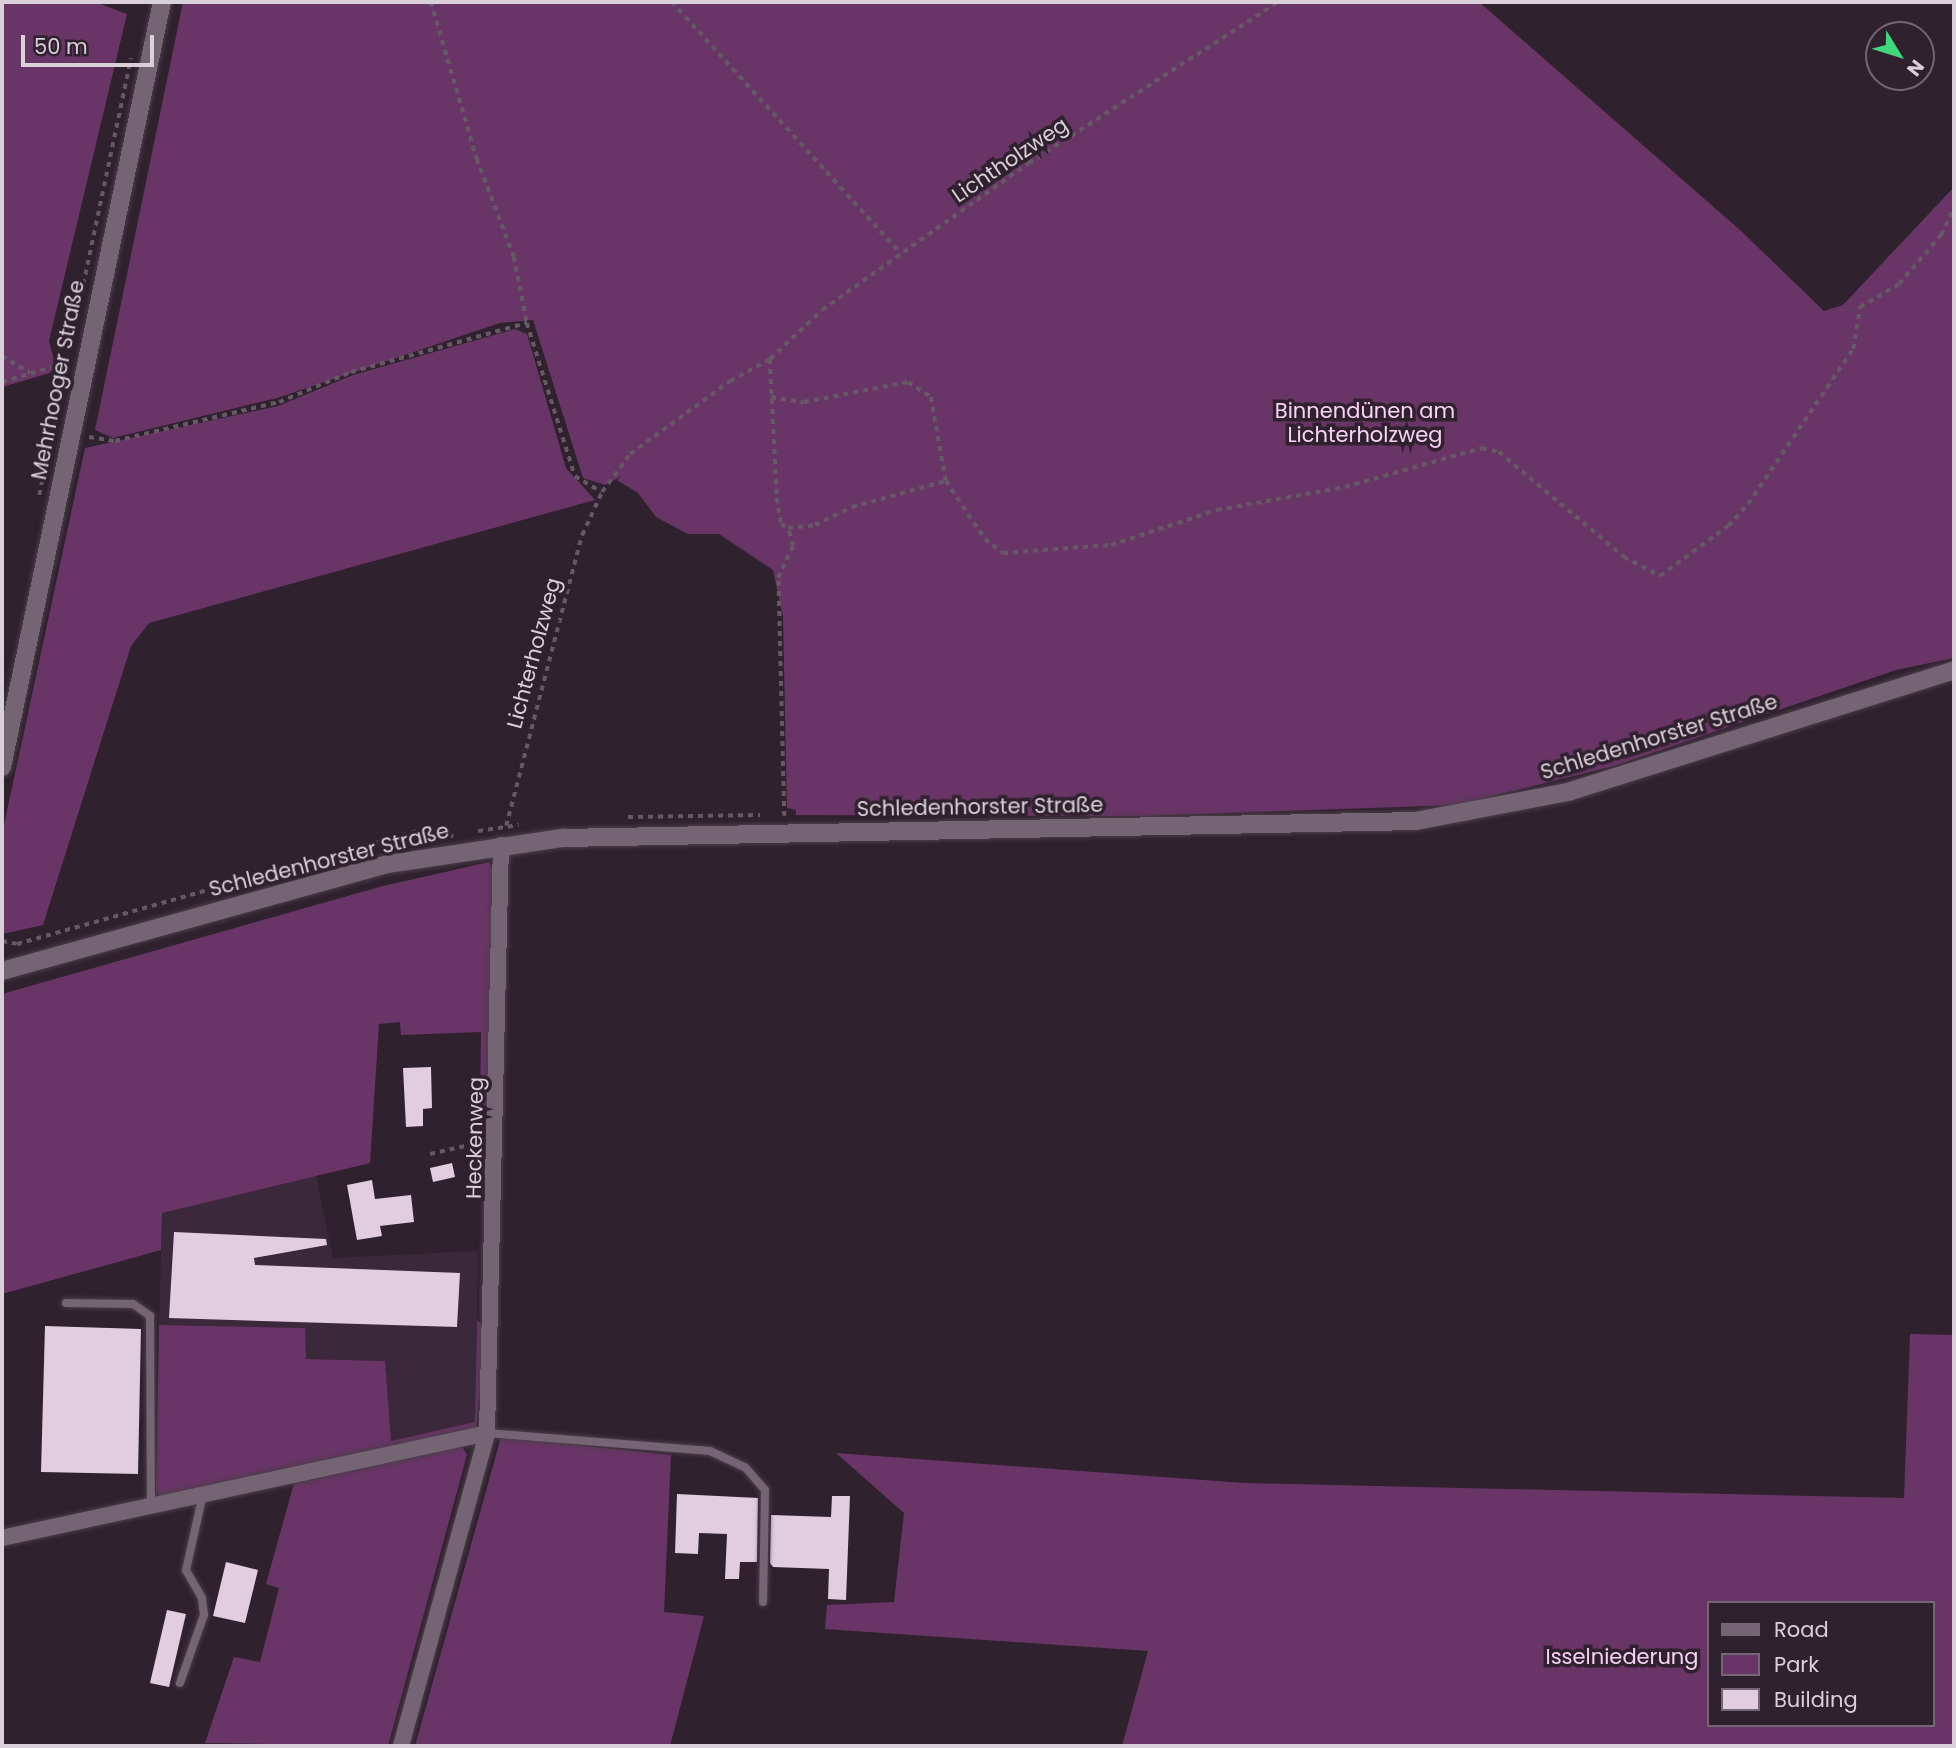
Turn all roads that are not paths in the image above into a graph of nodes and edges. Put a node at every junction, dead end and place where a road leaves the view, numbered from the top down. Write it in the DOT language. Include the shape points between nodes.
graph roads {
  1 [pos="162,2"];
  2 [pos="1954,670"];
  3 [pos="2,767"];
  4 [pos="501,845"];
  5 [pos="2,971"];
  6 [pos="66,1303"];
  7 [pos="487,1433"];
  8 [pos="203,1494"];
  9 [pos="151,1506"];
  10 [pos="2,1538"];
  11 [pos="762,1602"];
  12 [pos="180,1683"];
  13 [pos="401,1746"];
  1 -- 3 [label="street, Mehrhooger Straße" via="77,360 70,435"];
  2 -- 4 [label="street, Schledenhorster Straße" via="1569,792 1416,821 785,824"];
  4 -- 5 [label="street, Schledenhorster Straße" via="388,864"];
  4 -- 7 [label="street, Heckenweg"];
  6 -- 9 [label="lane" via="133,1304 150,1316"];
  7 -- 8 [label="street"];
  7 -- 11 [label="lane" via="710,1451 745,1467 765,1490"];
  7 -- 13 [label="street, Heckenweg"];
  8 -- 9 [label="street"];
  8 -- 12 [label="lane" via="186,1570 202,1598 204,1615"];
  9 -- 10 [label="street"];
}
